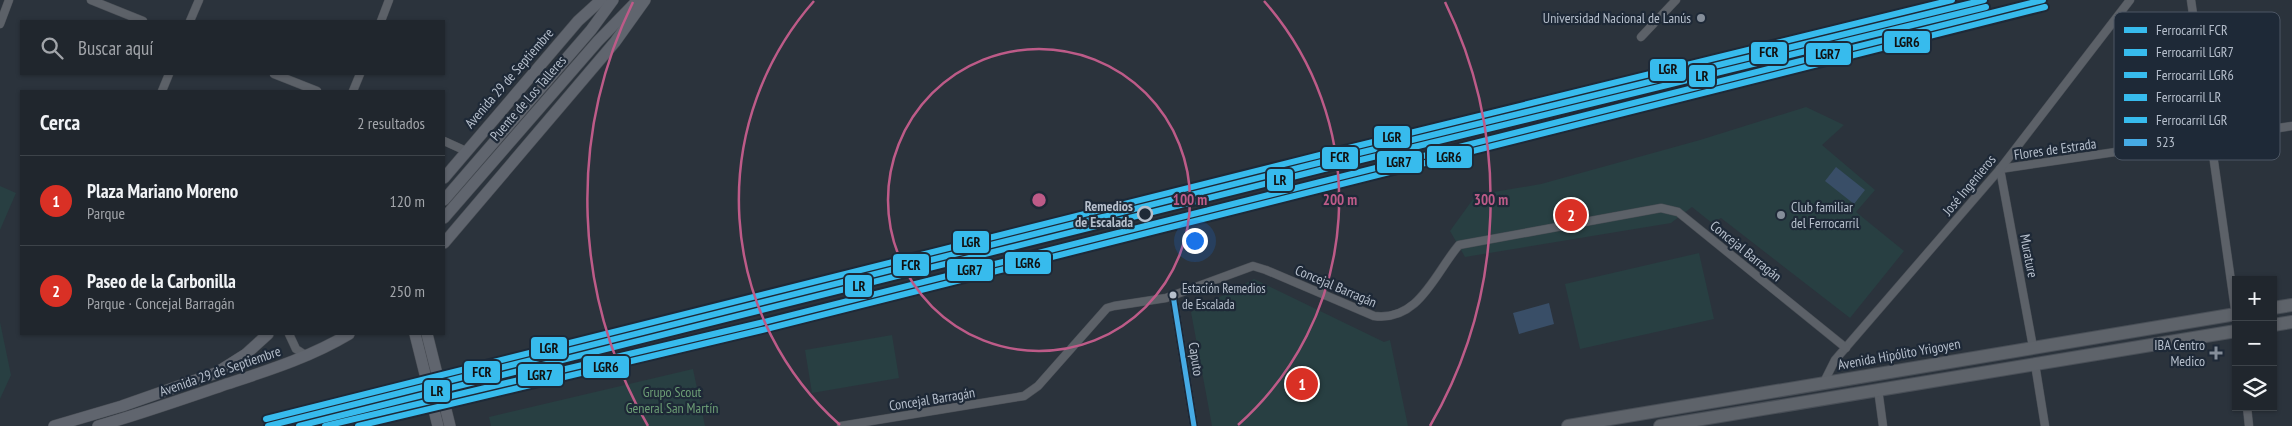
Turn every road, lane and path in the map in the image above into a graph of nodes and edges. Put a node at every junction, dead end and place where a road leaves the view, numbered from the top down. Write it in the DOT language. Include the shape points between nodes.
graph roads {
  1 [pos="10,0"];
  2 [pos="91,0"];
  3 [pos="199,0"];
  4 [pos="389,0"];
  5 [pos="613,0"];
  6 [pos="638,0"];
  7 [pos="645,0"];
  8 [pos="1676,0"];
  9 [pos="2130,0"];
  10 [pos="594,2"];
  11 [pos="2121,12"];
  12 [pos="141,20"];
  13 [pos="190,20"];
  14 [pos="381,20"];
  15 [pos="2114,21"];
  16 [pos="0,24"];
  17 [pos="1641,37"];
  18 [pos="169,75"];
  19 [pos="277,75"];
  20 [pos="360,75"];
  21 [pos="162,90"];
  22 [pos="314,90"];
  23 [pos="353,90"];
  24 [pos="445,141"];
  25 [pos="466,151"];
  26 [pos="2114,153"];
  27 [pos="2214,160"];
  28 [pos="2000,169"];
  29 [pos="445,177"];
  30 [pos="445,199"];
  31 [pos="445,217"];
  32 [pos="445,242"];
  33 [pos="2232,287"];
  34 [pos="1173,296"];
  35 [pos="2292,305"];
  36 [pos="2277,307"];
  37 [pos="2232,316"];
  38 [pos="2292,322"];
  39 [pos="2277,324"];
  40 [pos="2232,332"];
  41 [pos="267,335"];
  42 [pos="289,335"];
  43 [pos="347,335"];
  44 [pos="414,335"];
  45 [pos="427,335"];
  46 [pos="2033,347"];
  47 [pos="1846,348"];
  48 [pos="307,356"];
  49 [pos="2035,364"];
  50 [pos="1824,382"];
  51 [pos="1878,389"];
  52 [pos="1705,402"];
  53 [pos="2247,411"];
  54 [pos="1708,422"];
  55 [pos="54,426"];
  56 [pos="98,426"];
  57 [pos="438,426"];
  58 [pos="450,426"];
  59 [pos="841,426"];
  60 [pos="1194,426"];
  61 [pos="1568,426"];
  62 [pos="1660,426"];
  63 [pos="1883,426"];
  64 [pos="2045,426"];
  65 [pos="2249,426"];
  1 -- 16 [label="street"];
  2 -- 12 [label="street"];
  3 -- 13 [label="street"];
  4 -- 14 [label="street"];
  5 -- 30 [label="street, Puente de Los Talleres" via="591,30"];
  6 -- 31 [label="street, Puente de Los Talleres" via="598,41"];
  7 -- 32 [label="street" via="615,42"];
  8 -- 17 [label="street"];
  9 -- 11 [label="street, José Ingenieros"];
  10 -- 25 [label="street, Avenida 29 de Septiembre"];
  15 -- 28 [label="street, José Ingenieros"];
  18 -- 21 [label="street"];
  19 -- 22 [label="street"];
  20 -- 23 [label="street"];
  24 -- 25 [label="street"];
  25 -- 29 [label="street, Avenida 29 de Septiembre"];
  26 -- 28 [label="street, Flores de Estrada"];
  27 -- 33 [label="street"];
  28 -- 46 [label="street, Murature"];
  28 -- 47 [label="street, José Ingenieros"];
  34 -- 47 [label="street, Concejal Barragán" via="1253,266 1374,316 1392,317 1411,307 1423,295 1459,245 1661,208 1678,212"];
  34 -- 59 [label="street, Concejal Barragán" via="1108,308 1038,386 1024,396"];
  34 -- 60 [label="street, Caputo"];
  35 -- 36 [label="main road"];
  37 -- 46 [label="main road, Avenida Hipólito Yrigoyen"];
  38 -- 39 [label="main road"];
  40 -- 49 [label="main road"];
  41 -- 55 [label="street, Avenida 29 de Septiembre" via="230,366 216,373"];
  42 -- 48 [label="street" via="296,349"];
  43 -- 48 [label="street, Avenida 29 de Septiembre"];
  44 -- 57 [label="street"];
  45 -- 58 [label="street"];
  46 -- 50 [label="main road, Avenida Hipólito Yrigoyen"];
  47 -- 50 [label="street, José Ingenieros" via="1829,368"];
  48 -- 56 [label="street, Avenida 29 de Septiembre"];
  49 -- 51 [label="main road"];
  49 -- 64 [label="street"];
  50 -- 52 [label="main road, Avenida Hipólito Yrigoyen"];
  51 -- 54 [label="main road"];
  51 -- 63 [label="street"];
  52 -- 54 [label="street"];
  52 -- 61 [label="main road, Avenida Hipólito Yrigoyen"];
  53 -- 65 [label="street"];
  54 -- 62 [label="main road"];
}
